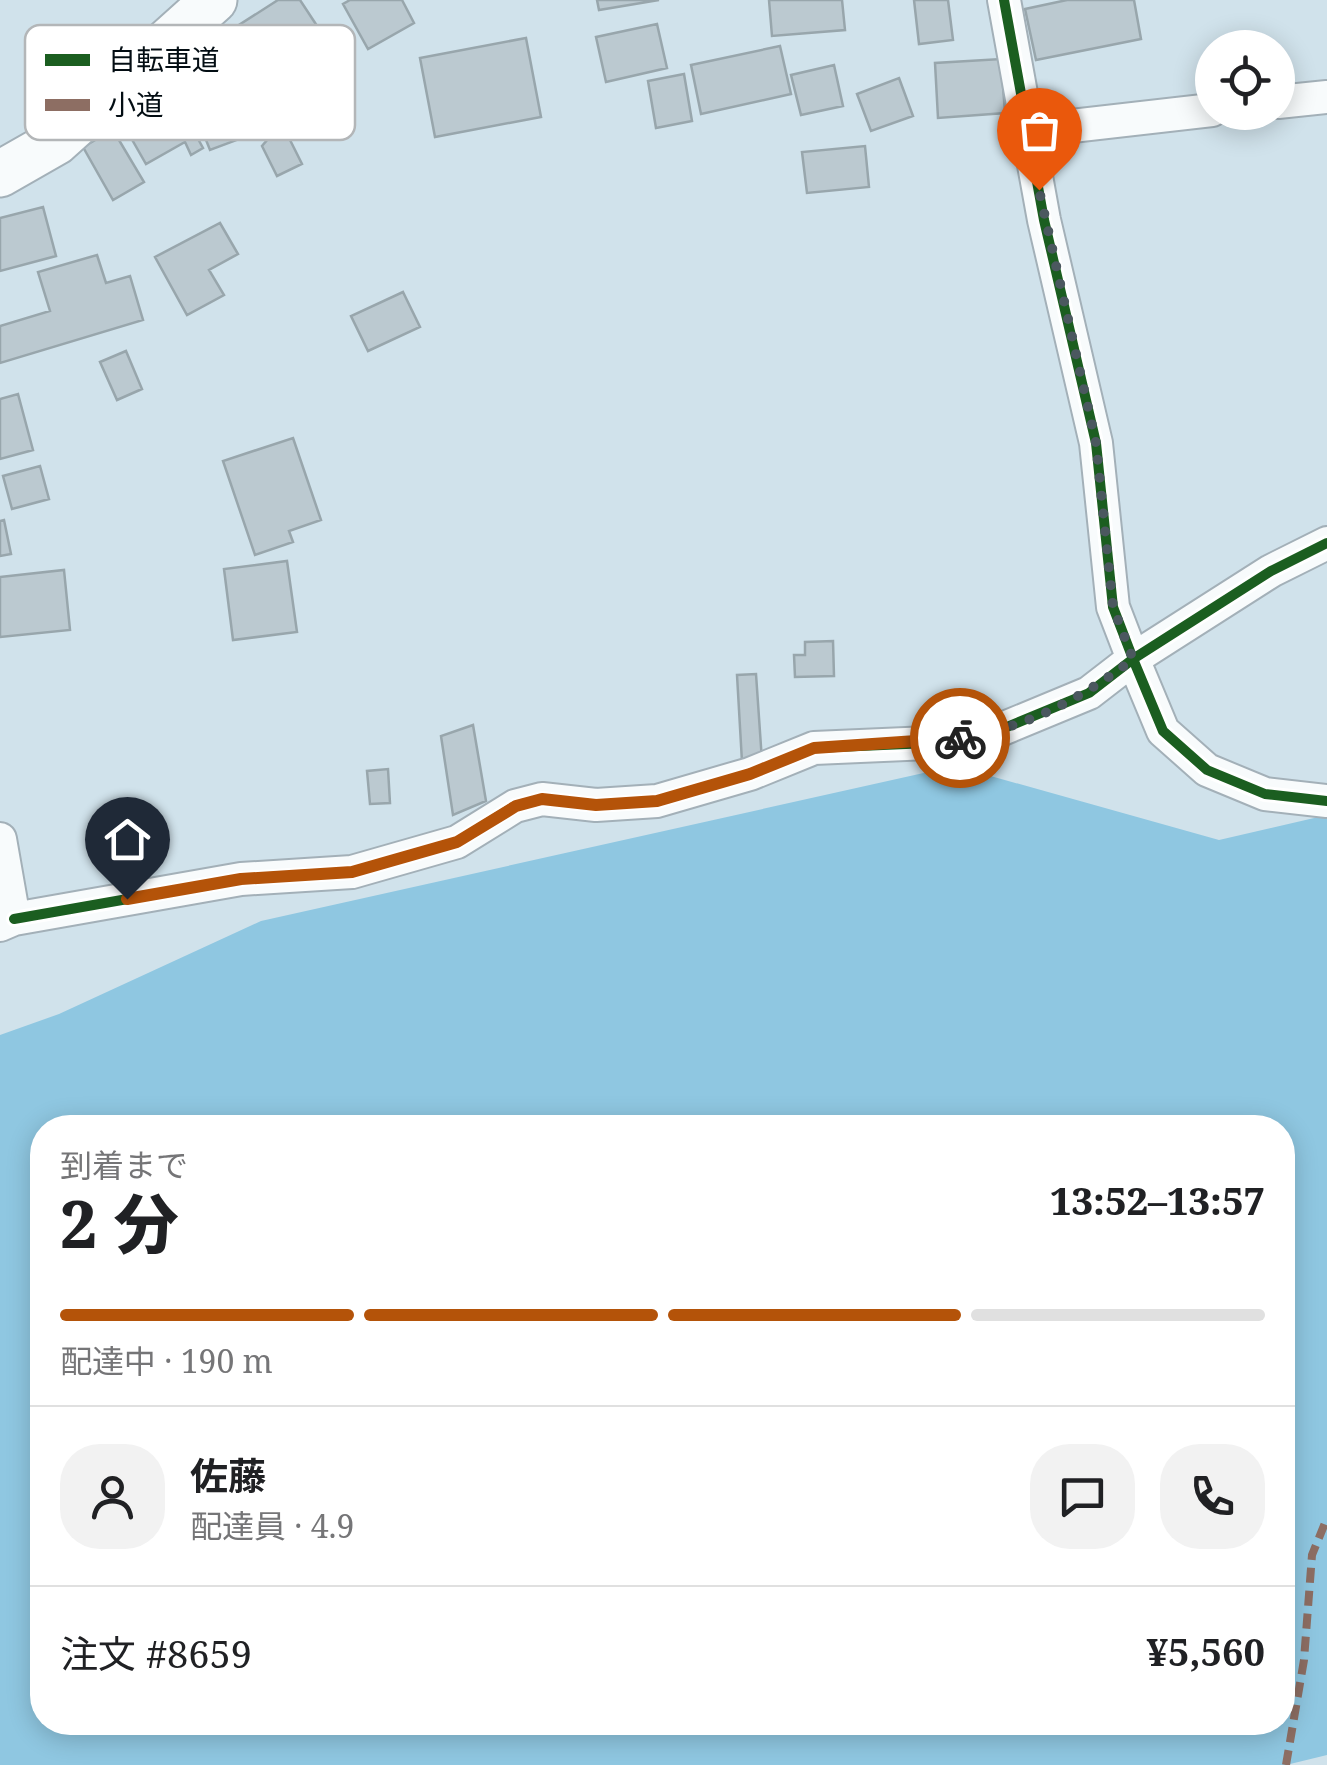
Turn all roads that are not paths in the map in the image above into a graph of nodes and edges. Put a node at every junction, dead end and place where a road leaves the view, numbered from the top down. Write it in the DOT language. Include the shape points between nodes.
graph roads {
  1 [pos="214,0"];
  2 [pos="1004,0"];
  3 [pos="186,25"];
  4 [pos="1327,97"];
  5 [pos="1295,100"];
  6 [pos="1195,112"];
  7 [pos="1028,130"];
  8 [pos="58,140"];
  9 [pos="0,174"];
  10 [pos="1327,543"];
  11 [pos="1133,659"];
  12 [pos="1327,800"];
  13 [pos="0,839"];
  14 [pos="7,922"];
  1 -- 3 [label="main road"];
  2 -- 7 [label="street"];
  4 -- 5 [label="street"];
  6 -- 7 [label="street"];
  7 -- 11 [label="street" via="1096,443 1113,607"];
  8 -- 9 [label="main road"];
  10 -- 11 [label="street"];
  11 -- 12 [label="street" via="1162,731 1207,770 1265,794"];
  11 -- 14 [label="street" via="1089,693 990,734 814,748 657,801 596,805 542,799 516,806 457,842 352,872 241,879"];
  13 -- 14 [label="street"];
}
